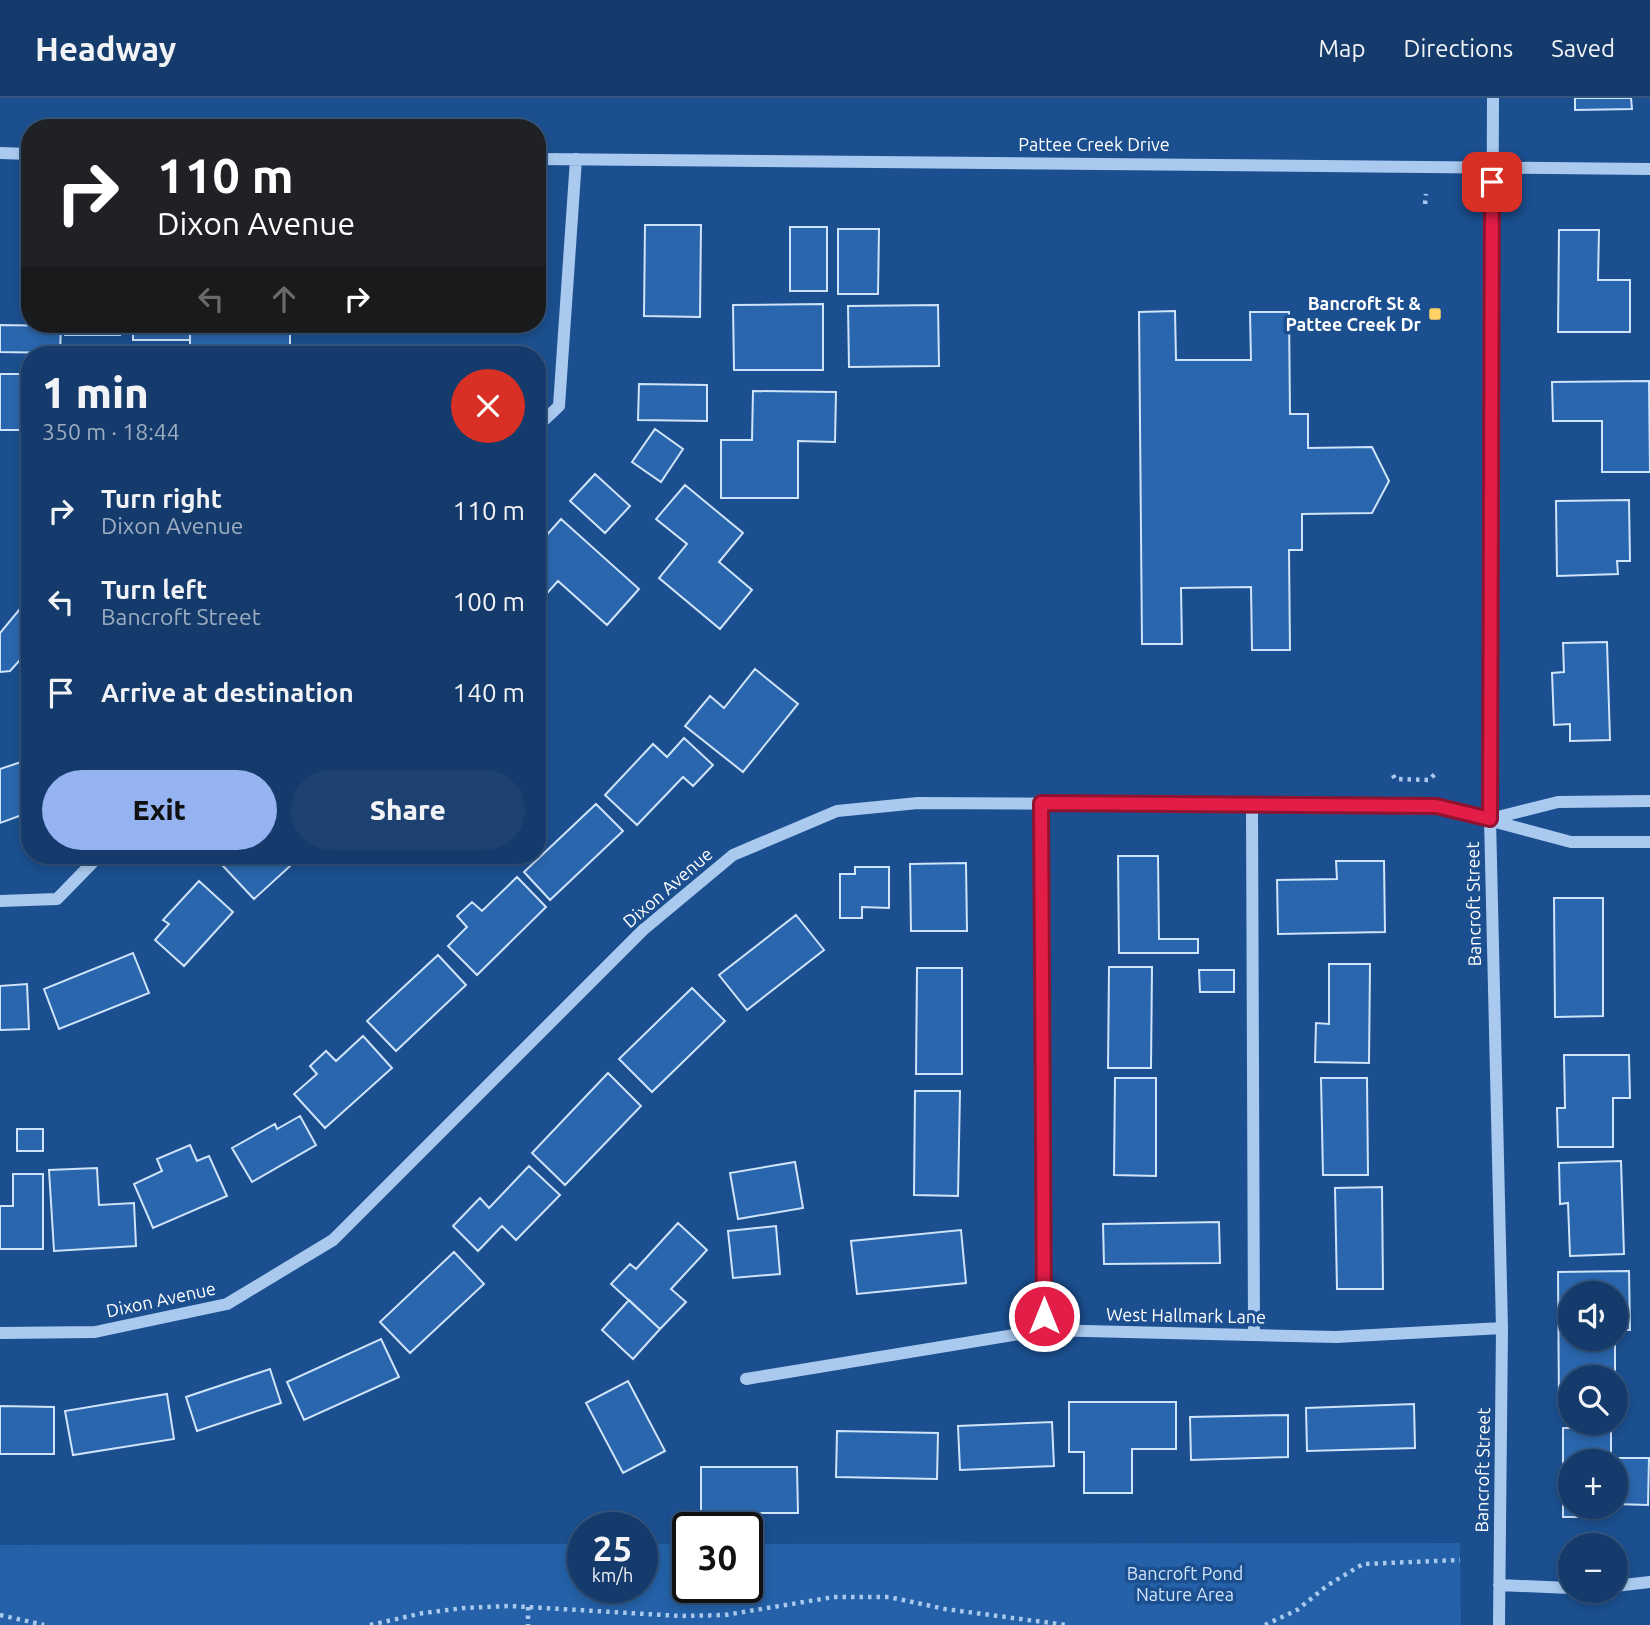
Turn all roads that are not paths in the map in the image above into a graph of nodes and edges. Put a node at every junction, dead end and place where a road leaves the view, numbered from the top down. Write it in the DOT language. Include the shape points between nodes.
graph roads {
  1 [pos="1493,98"];
  2 [pos="0,153"];
  3 [pos="21,154"];
  4 [pos="546,159"];
  5 [pos="576,159"];
  6 [pos="1492,166"];
  7 [pos="1650,169"];
  8 [pos="546,418"];
  9 [pos="1650,801"];
  10 [pos="1041,803"];
  11 [pos="1252,807"];
  12 [pos="1490,819"];
  13 [pos="1650,842"];
  14 [pos="91,864"];
  15 [pos="0,901"];
  16 [pos="1502,1328"];
  17 [pos="1044,1330"];
  18 [pos="0,1332"];
  19 [pos="1254,1335"];
  20 [pos="746,1379"];
  21 [pos="1650,1581"];
  22 [pos="1628,1584"];
  23 [pos="1499,1586"];
  24 [pos="1558,1588"];
  25 [pos="1499,1625"];
  1 -- 6 [label="street, Bancroft Street"];
  2 -- 3 [label="street"];
  4 -- 5 [label="street, Pattee Creek Drive"];
  5 -- 6 [label="street, Pattee Creek Drive"];
  5 -- 8 [label="street" via="559,406"];
  6 -- 7 [label="street, Pattee Creek Drive"];
  6 -- 12 [label="street, Bancroft Street"];
  9 -- 12 [label="street, Dixon Avenue" via="1558,802"];
  10 -- 11 [label="street, Dixon Avenue"];
  10 -- 17 [label="street"];
  10 -- 18 [label="street, Dixon Avenue" via="918,803 837,811 733,855 643,930 333,1240 227,1304 95,1332"];
  11 -- 12 [label="street, Dixon Avenue" via="1436,806"];
  11 -- 19 [label="street"];
  12 -- 13 [label="street, Dixon Avenue" via="1571,842"];
  12 -- 16 [label="street, Bancroft Street"];
  14 -- 15 [label="street" via="57,900"];
  16 -- 19 [label="street, West Hallmark Lane" via="1336,1337"];
  16 -- 23 [label="street, Bancroft Street"];
  17 -- 19 [label="street, West Hallmark Lane"];
  17 -- 20 [label="street, West Hallmark Lane"];
  21 -- 22 [label="street"];
  23 -- 24 [label="street"];
  23 -- 25 [label="street, Bancroft Street"];
}
